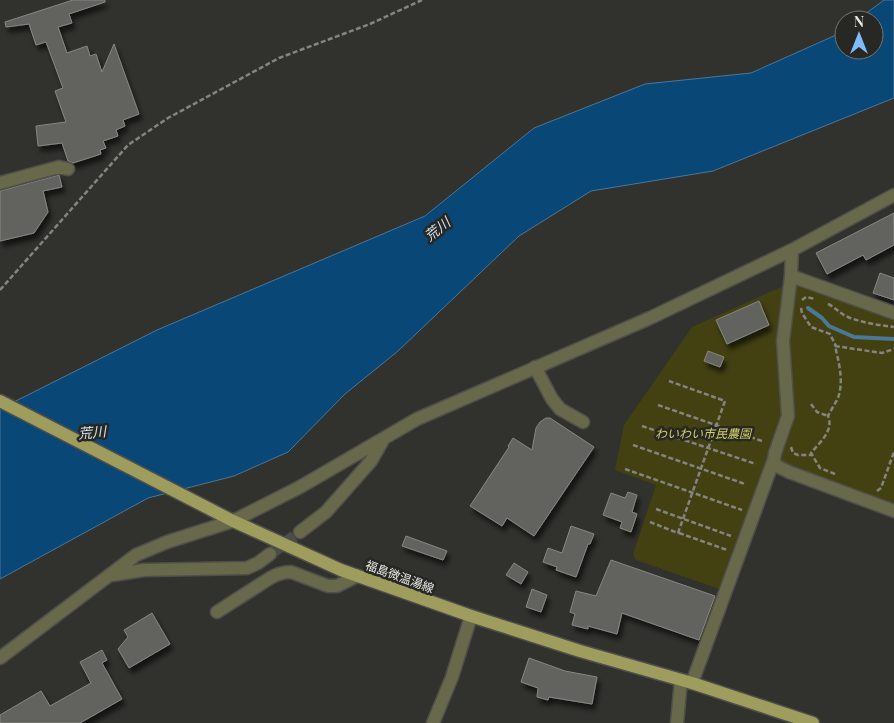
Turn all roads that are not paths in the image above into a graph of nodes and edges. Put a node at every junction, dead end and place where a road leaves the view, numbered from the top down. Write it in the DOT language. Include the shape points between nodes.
graph roads {
  1 [pos="68,169"];
  2 [pos="0,182"];
  3 [pos="894,194"];
  4 [pos="792,250"];
  5 [pos="791,276"];
  6 [pos="894,313"];
  7 [pos="535,368"];
  8 [pos="0,401"];
  9 [pos="583,422"];
  10 [pos="384,438"];
  11 [pos="774,459"];
  12 [pos="894,510"];
  13 [pos="232,521"];
  14 [pos="300,532"];
  15 [pos="270,554"];
  16 [pos="109,576"];
  17 [pos="358,576"];
  18 [pos="217,612"];
  19 [pos="471,616"];
  20 [pos="0,658"];
  21 [pos="686,681"];
  22 [pos="432,723"];
  23 [pos="677,723"];
  24 [pos="813,723"];
  1 -- 2 [label="street" via="59,167"];
  3 -- 4 [label="street"];
  4 -- 5 [label="street"];
  4 -- 7 [label="street" via="650,318"];
  5 -- 6 [label="street"];
  5 -- 11 [label="street" via="783,341 788,416"];
  7 -- 9 [label="street" via="560,410"];
  7 -- 10 [label="street" via="417,419"];
  8 -- 13 [label="main road, 福島微温湯線"];
  10 -- 13 [label="street" via="300,487"];
  10 -- 14 [label="street" via="371,461 326,512"];
  11 -- 12 [label="street" via="775,466 789,472"];
  11 -- 21 [label="street"];
  13 -- 16 [label="street" via="136,555"];
  13 -- 17 [label="main road, 福島微温湯線"];
  15 -- 16 [label="street" via="247,568 144,570"];
  16 -- 20 [label="street"];
  17 -- 18 [label="street" via="338,586 328,586 291,572 277,574"];
  17 -- 19 [label="main road, 福島微温湯線"];
  19 -- 21 [label="main road, 福島微温湯線"];
  19 -- 22 [label="street" via="452,677"];
  21 -- 23 [label="street"];
  21 -- 24 [label="main road, 福島微温湯線"];
}
